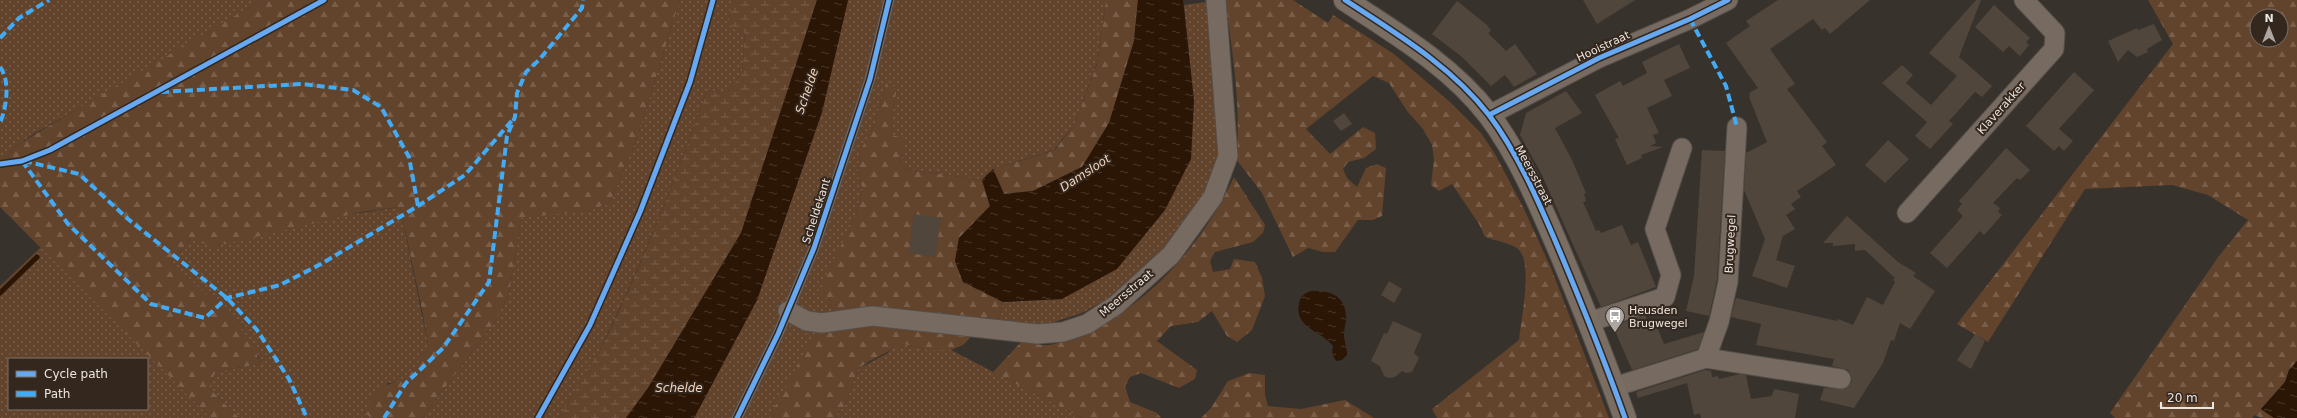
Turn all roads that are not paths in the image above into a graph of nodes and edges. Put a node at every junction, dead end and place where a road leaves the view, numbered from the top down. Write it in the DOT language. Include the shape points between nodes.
graph roads {
  1 [pos="889,0"];
  2 [pos="1216,0"];
  3 [pos="1346,0"];
  4 [pos="1728,0"];
  5 [pos="2024,0"];
  6 [pos="1489,115"];
  7 [pos="1737,127"];
  8 [pos="1682,148"];
  9 [pos="1907,213"];
  10 [pos="788,311"];
  11 [pos="1589,322"];
  12 [pos="1706,358"];
  13 [pos="1841,380"];
  14 [pos="1614,387"];
  15 [pos="736,418"];
  16 [pos="1624,418"];
  1 -- 10 [label="lane, Scheldekant" via="864,98 814,248"];
  2 -- 10 [label="street, Meersstraat" via="1228,156 1213,197 1171,256 1116,305 1087,324 1063,332 1037,334 872,316 822,323 807,321"];
  3 -- 6 [label="main road, Meersstraat" via="1415,46 1448,72"];
  4 -- 6 [label="street, Hooistraat" via="1599,58"];
  5 -- 9 [label="street, Klaverakker" via="2055,33 2054,49"];
  6 -- 11 [label="main road, Meersstraat" via="1531,188"];
  7 -- 12 [label="street, Brugwegel" via="1728,282 1719,322"];
  8 -- 11 [label="street" via="1655,229 1671,275 1665,297"];
  10 -- 15 [label="lane, Scheldekant"];
  11 -- 14 [label="main road, Meersstraat"];
  12 -- 13 [label="street"];
  12 -- 14 [label="street"];
  14 -- 16 [label="main road, Meersstraat"];
}
